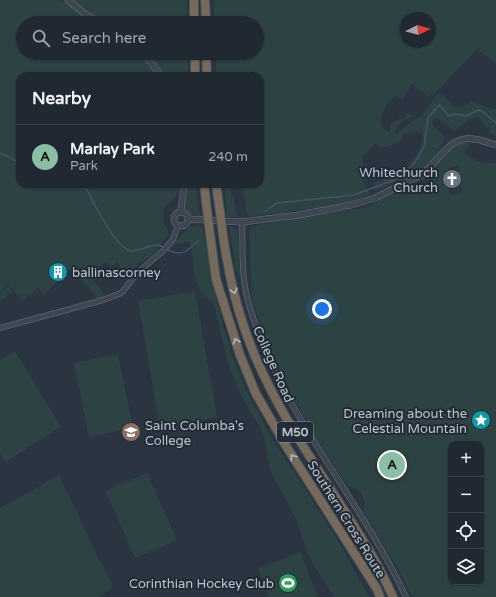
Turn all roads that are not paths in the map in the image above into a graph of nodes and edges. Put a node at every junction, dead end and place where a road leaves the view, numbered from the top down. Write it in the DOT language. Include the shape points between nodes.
graph roads {
  1 [pos="68,0"];
  2 [pos="194,0"];
  3 [pos="205,0"];
  4 [pos="89,16"];
  5 [pos="194,16"];
  6 [pos="206,16"];
  7 [pos="149,60"];
  8 [pos="195,60"];
  9 [pos="206,60"];
  10 [pos="158,72"];
  11 [pos="195,72"];
  12 [pos="207,72"];
  13 [pos="496,145"];
  14 [pos="184,188"];
  15 [pos="204,188"];
  16 [pos="217,188"];
  17 [pos="181,212"];
  18 [pos="188,219"];
  19 [pos="242,222"];
  20 [pos="178,226"];
  21 [pos="0,328"];
  22 [pos="380,597"];
  23 [pos="394,597"];
  24 [pos="406,597"];
  1 -- 4 [label="street"];
  2 -- 5 [label="highway"];
  3 -- 6 [label="highway"];
  7 -- 10 [label="street"];
  8 -- 11 [label="highway"];
  9 -- 12 [label="highway"];
  13 -- 19 [label="street" via="474,139 458,141 421,175 369,200 299,215"];
  14 -- 17 [label="street"];
  22 -- 15 [label="highway, Southern Cross Route / M50, one-way, bridge" via="256,394 240,355 216,279"];
  16 -- 23 [label="highway, Southern Cross Route / M50, one-way, bridge" via="235,298 258,363 292,428 374,559"];
  17 -- 18 [label="street" via="185,213"];
  17 -- 20 [label="street" via="176,213 174,218 174,223"];
  18 -- 19 [label="street"];
  18 -- 20 [label="street" via="185,225"];
  19 -- 24 [label="street, College Road" via="245,287 270,360 301,421 375,538"];
  20 -- 21 [label="street" via="164,250 137,273 117,295"];
}
